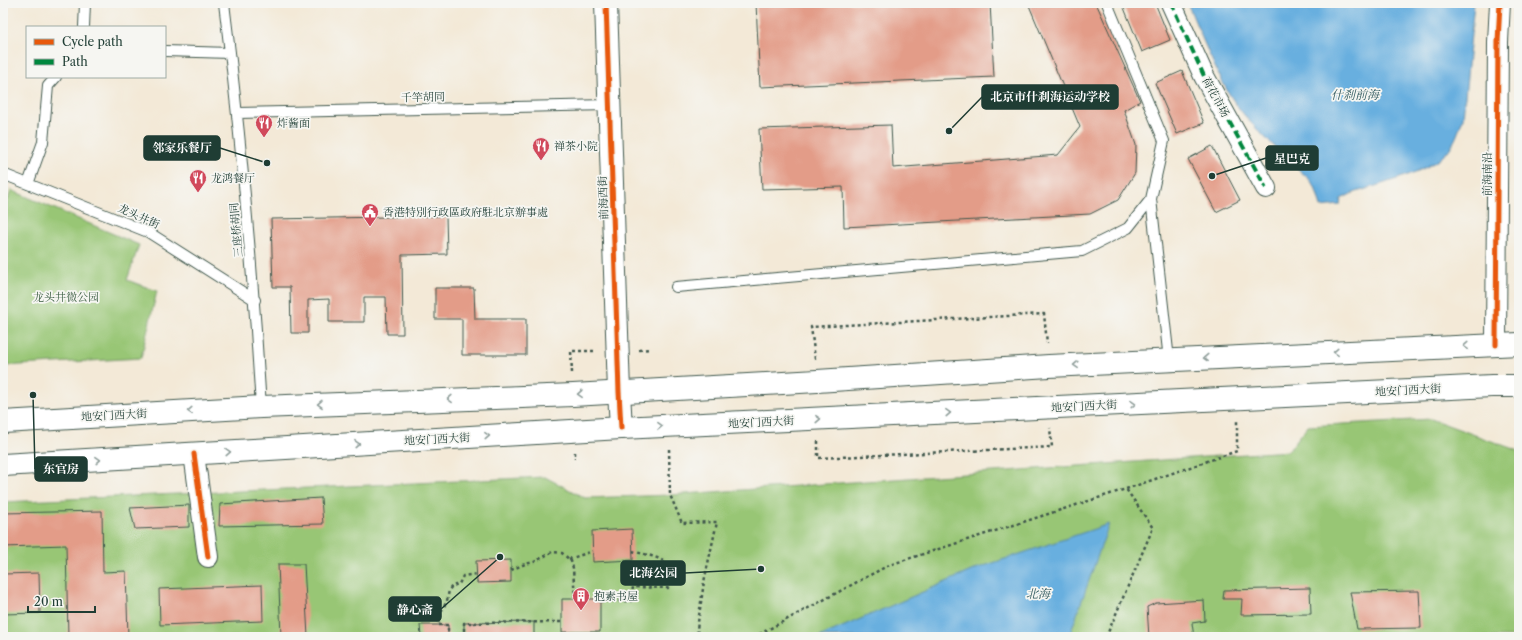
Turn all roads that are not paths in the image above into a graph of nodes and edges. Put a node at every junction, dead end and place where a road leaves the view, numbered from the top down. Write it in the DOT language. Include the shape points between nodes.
graph roads {
  1 [pos="85,3"];
  2 [pos="224,3"];
  3 [pos="606,3"];
  4 [pos="1107,3"];
  5 [pos="1171,3"];
  6 [pos="1500,3"];
  7 [pos="84,26"];
  8 [pos="166,51"];
  9 [pos="230,53"];
  10 [pos="55,78"];
  11 [pos="609,105"];
  12 [pos="238,113"];
  13 [pos="3,174"];
  14 [pos="28,184"];
  15 [pos="1266,188"];
  16 [pos="1151,199"];
  17 [pos="676,286"];
  18 [pos="255,300"];
  19 [pos="1519,344"];
  20 [pos="1496,345"];
  21 [pos="1169,360"];
  22 [pos="1519,386"];
  23 [pos="619,392"];
  24 [pos="262,407"];
  25 [pos="3,422"];
  26 [pos="621,428"];
  27 [pos="194,454"];
  28 [pos="3,465"];
  29 [pos="208,557"];
  1 -- 7 [label="lane"];
  2 -- 9 [label="lane, 三座桥胡同"];
  3 -- 11 [label="main road, 前海西街"];
  4 -- 16 [label="lane" via="1164,141"];
  5 -- 15 [label="street, 荷花市场" via="1204,76"];
  6 -- 20 [label="street, 前海南沿"];
  8 -- 9 [label="lane"];
  9 -- 12 [label="lane, 三座桥胡同"];
  10 -- 14 [label="lane" via="48,86 43,142"];
  11 -- 12 [label="lane, 千竿胡同"];
  11 -- 23 [label="main road, 前海西街"];
  12 -- 18 [label="lane, 三座桥胡同"];
  13 -- 14 [label="lane, 龙头井街"];
  14 -- 18 [label="lane, 龙头井街" via="148,232"];
  16 -- 17 [label="lane" via="1128,228 1082,251"];
  16 -- 21 [label="lane"];
  18 -- 24 [label="lane, 三座桥胡同"];
  19 -- 20 [label="main road, 地安门西大街"];
  20 -- 21 [label="main road, 地安门西大街, one-way"];
  21 -- 23 [label="main road, 地安门西大街, one-way"];
  26 -- 22 [label="main road, 地安门西大街, one-way"];
  23 -- 24 [label="main road, 地安门西大街, one-way"];
  23 -- 26 [label="main road, 前海西街"];
  24 -- 25 [label="main road, 地安门西大街, one-way"];
  27 -- 26 [label="main road, 地安门西大街, one-way"];
  28 -- 27 [label="main road, 地安门西大街, one-way"];
  27 -- 29 [label="street"];
}
